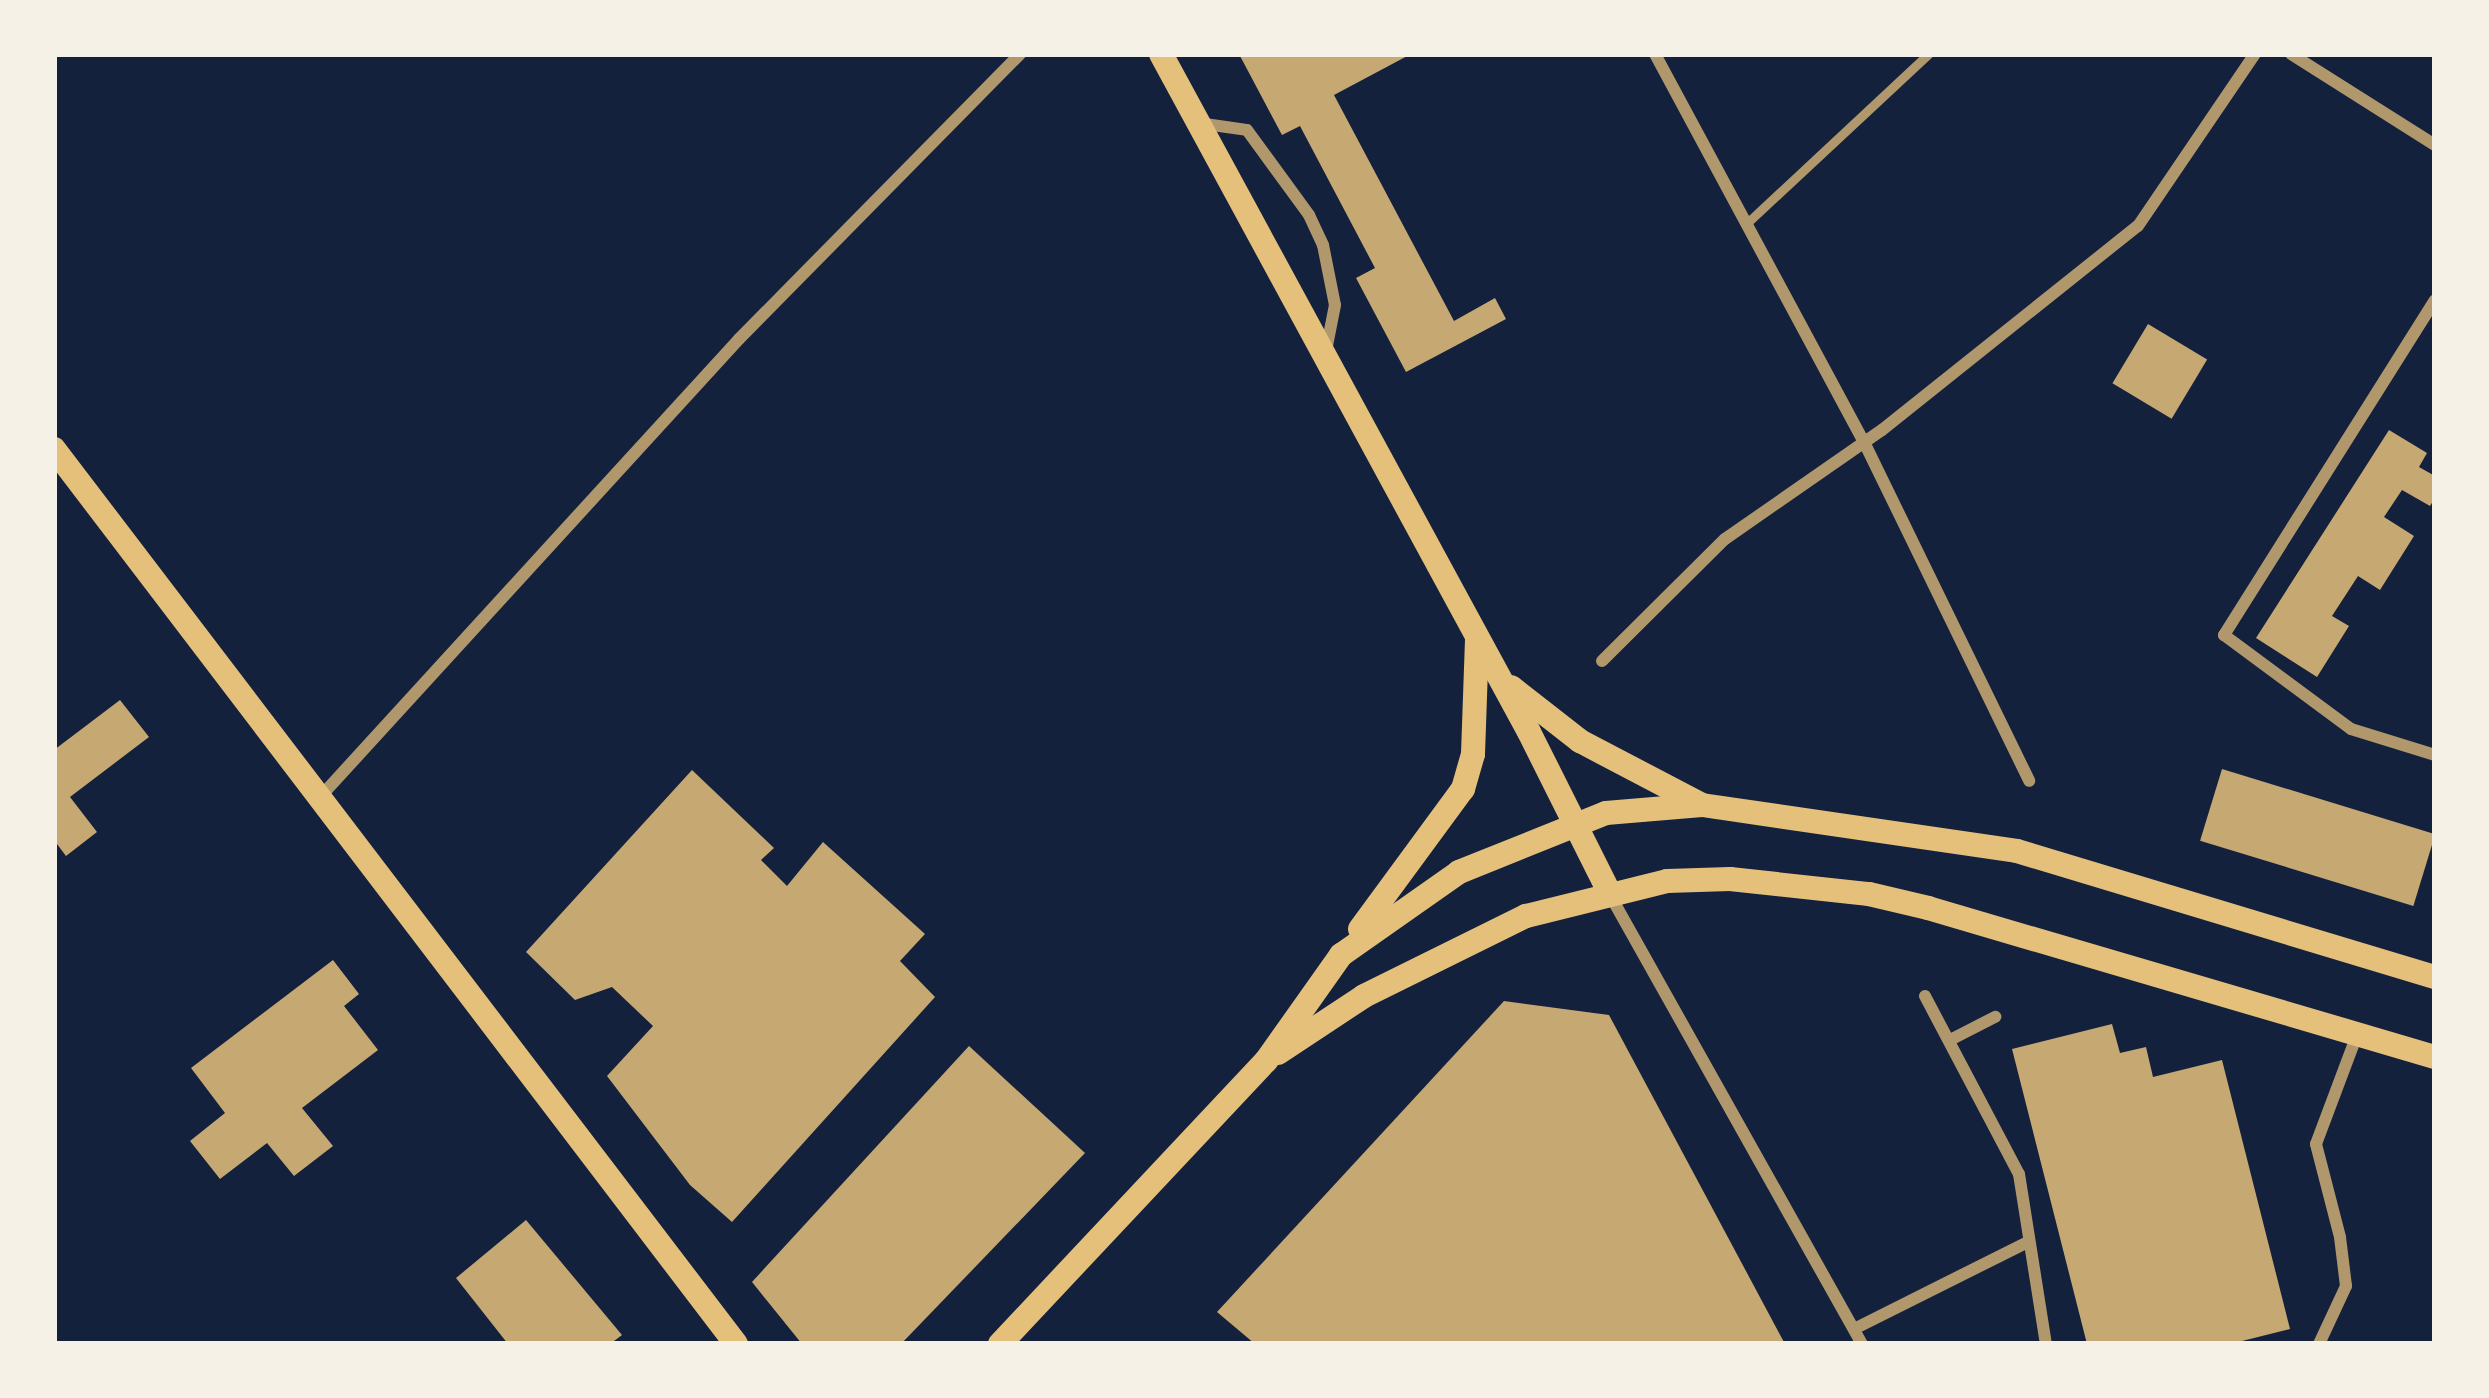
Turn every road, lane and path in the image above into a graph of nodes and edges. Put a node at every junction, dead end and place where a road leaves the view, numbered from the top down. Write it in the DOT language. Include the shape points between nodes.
graph roads {
  1 [pos="1020,54"];
  2 [pos="1161,54"];
  3 [pos="1655,54"];
  4 [pos="1928,54"];
  5 [pos="2255,54"];
  6 [pos="2291,54"];
  7 [pos="1197,123"];
  8 [pos="2435,145"];
  9 [pos="1747,223"];
  10 [pos="2435,300"];
  11 [pos="1324,357"];
  12 [pos="1864,442"];
  13 [pos="54,449"];
  14 [pos="1477,640"];
  15 [pos="1601,661"];
  16 [pos="1497,675"];
  17 [pos="2435,755"];
  18 [pos="2029,781"];
  19 [pos="322,795"];
  20 [pos="1702,805"];
  21 [pos="1570,823"];
  22 [pos="1609,892"];
  23 [pos="1341,955"];
  24 [pos="2435,977"];
  25 [pos="1924,996"];
  26 [pos="1995,1017"];
  27 [pos="2358,1030"];
  28 [pos="1950,1040"];
  29 [pos="2435,1057"];
  30 [pos="1266,1060"];
  31 [pos="2026,1243"];
  32 [pos="1854,1329"];
  33 [pos="736,1344"];
  34 [pos="1000,1344"];
  35 [pos="1862,1344"];
  36 [pos="2046,1344"];
  37 [pos="2319,1344"];
  1 -- 19 [label="street" via="739,339"];
  2 -- 7 [label="main road"];
  3 -- 9 [label="street"];
  4 -- 9 [label="lane"];
  5 -- 12 [label="street" via="2138,226"];
  6 -- 8 [label="street"];
  7 -- 11 [label="main road"];
  7 -- 11 [label="street" via="1247,130 1309,215 1335,305"];
  9 -- 12 [label="street"];
  10 -- 17 [label="street" via="2224,635 2351,729"];
  11 -- 14 [label="main road"];
  12 -- 15 [label="street" via="1725,539"];
  12 -- 18 [label="street"];
  13 -- 19 [label="main road"];
  14 -- 16 [label="main road"];
  14 -- 23 [label="main road" via="1473,754 1463,789"];
  16 -- 20 [label="main road" via="1580,741"];
  16 -- 21 [label="main road"];
  19 -- 33 [label="main road"];
  20 -- 21 [label="main road"];
  20 -- 24 [label="main road" via="2030,854"];
  21 -- 22 [label="main road"];
  21 -- 23 [label="main road" via="1459,872"];
  22 -- 27 [label="main road" via="1730,879 1869,894"];
  22 -- 30 [label="main road" via="1444,952"];
  22 -- 32 [label="street"];
  23 -- 30 [label="main road"];
  25 -- 28 [label="street"];
  26 -- 28 [label="street"];
  27 -- 29 [label="main road"];
  27 -- 37 [label="street" via="2316,1144 2346,1286"];
  28 -- 31 [label="street" via="2019,1174"];
  30 -- 34 [label="main road"];
  31 -- 32 [label="street"];
  31 -- 36 [label="street"];
  32 -- 35 [label="street"];
}
